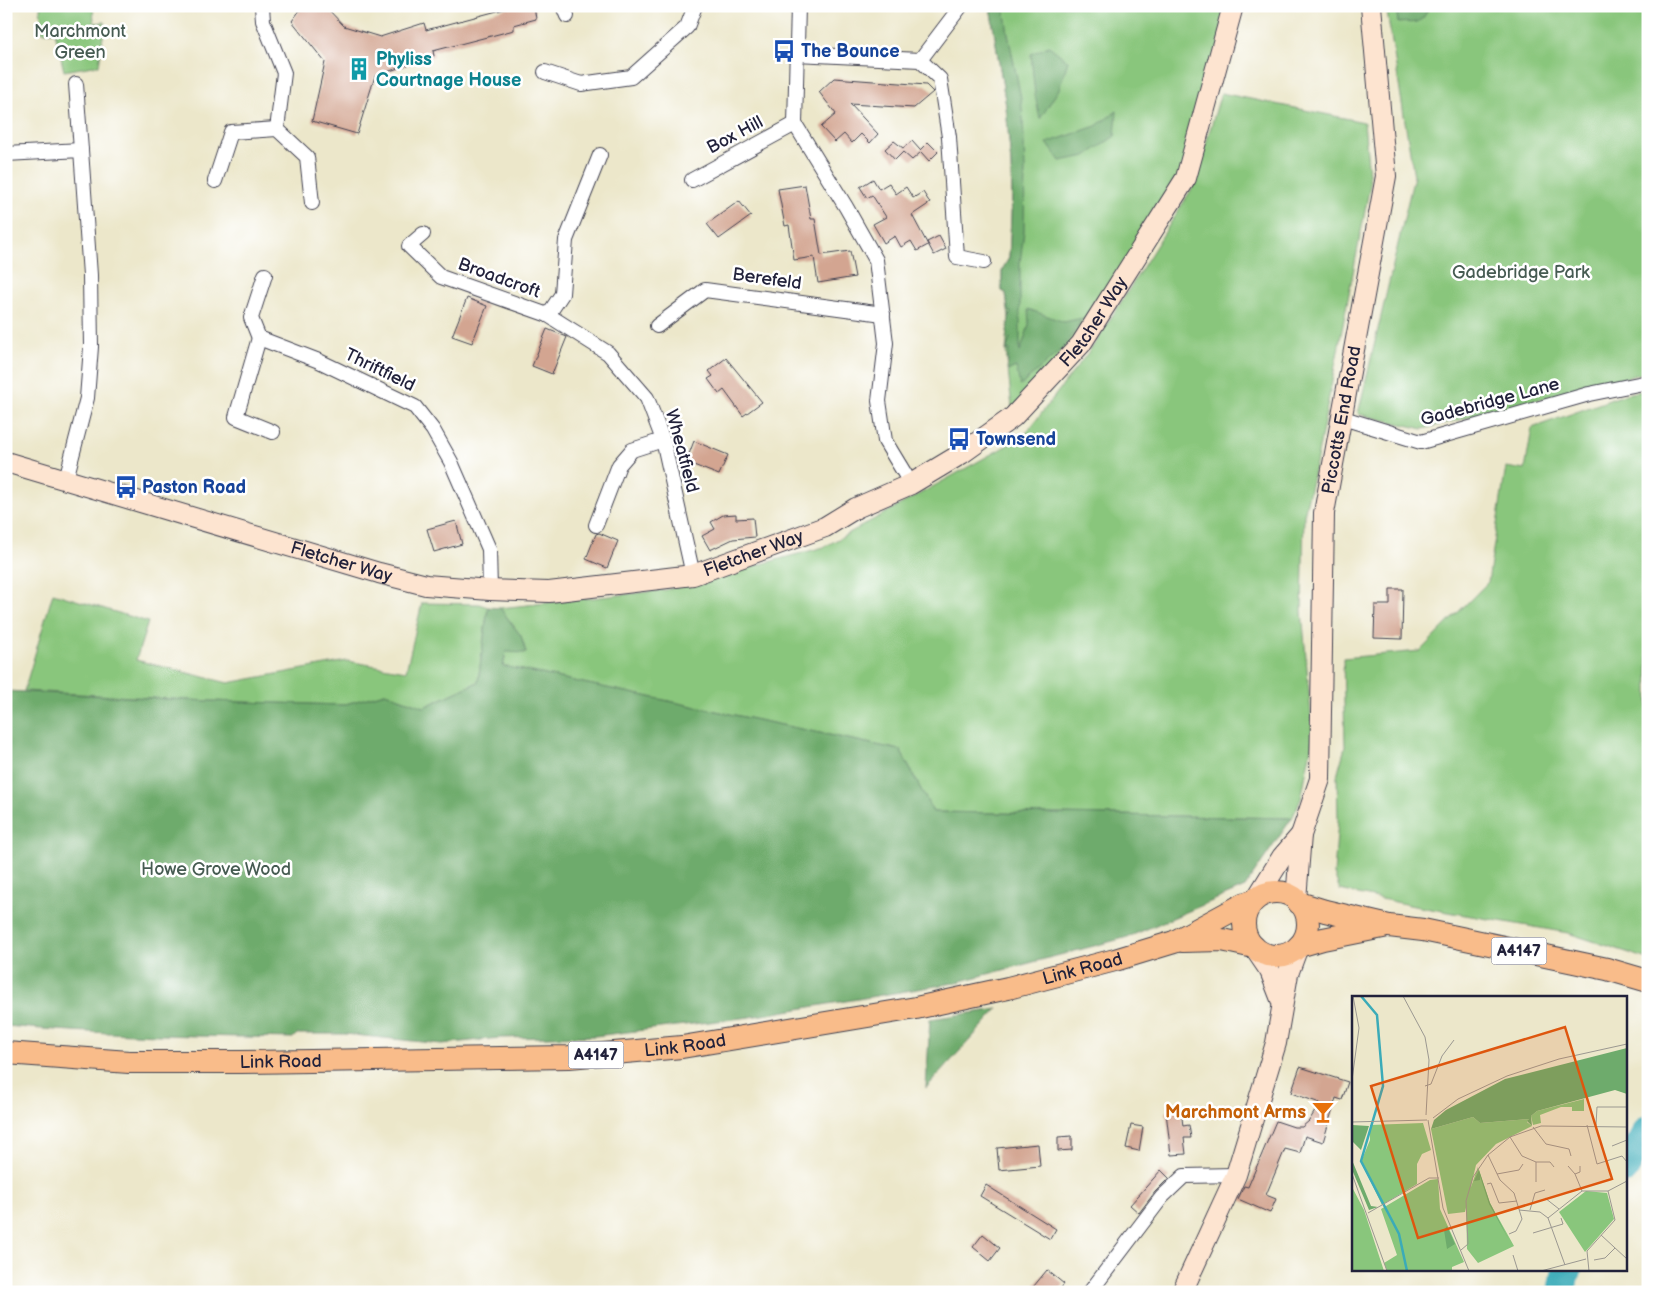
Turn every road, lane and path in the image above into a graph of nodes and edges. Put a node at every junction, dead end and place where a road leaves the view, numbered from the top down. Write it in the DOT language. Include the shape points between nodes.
graph roads {
  1 [pos="262,6"];
  2 [pos="695,6"];
  3 [pos="798,6"];
  4 [pos="961,6"];
  5 [pos="1233,6"];
  6 [pos="1371,6"];
  7 [pos="796,54"];
  8 [pos="920,60"];
  9 [pos="545,72"];
  10 [pos="76,84"];
  11 [pos="795,124"];
  12 [pos="277,129"];
  13 [pos="81,150"];
  14 [pos="6,154"];
  15 [pos="600,155"];
  16 [pos="692,180"];
  17 [pos="214,181"];
  18 [pos="312,203"];
  19 [pos="423,234"];
  20 [pos="984,262"];
  21 [pos="265,276"];
  22 [pos="884,314"];
  23 [pos="548,315"];
  24 [pos="657,326"];
  25 [pos="259,338"];
  26 [pos="1648,382"];
  27 [pos="1343,418"];
  28 [pos="272,432"];
  29 [pos="663,440"];
  30 [pos="6,462"];
  31 [pos="66,479"];
  32 [pos="911,484"];
  33 [pos="596,526"];
  34 [pos="693,575"];
  35 [pos="490,590"];
  36 [pos="1301,835"];
  37 [pos="1255,900"];
  38 [pos="1298,901"];
  39 [pos="1389,926"];
  40 [pos="1174,942"];
  41 [pos="1298,947"];
  42 [pos="1254,948"];
  43 [pos="1648,981"];
  44 [pos="1282,1002"];
  45 [pos="6,1053"];
  46 [pos="1236,1175"];
  47 [pos="1090,1292"];
  48 [pos="1182,1292"];
  1 -- 12 [label="street" via="263,21 284,72"];
  2 -- 9 [label="street" via="687,27 631,77 581,84"];
  3 -- 7 [label="street"];
  4 -- 8 [label="street"];
  5 -- 32 [label="street, Fletcher Way" via="1186,178 1081,344 1013,417"];
  6 -- 27 [label="street, Piccotts End Road" via="1386,176"];
  7 -- 8 [label="street"];
  7 -- 11 [label="street"];
  8 -- 20 [label="street" via="940,79 949,137 956,257"];
  10 -- 13 [label="street"];
  11 -- 16 [label="street, Box Hill"];
  11 -- 22 [label="street" via="876,260"];
  12 -- 17 [label="street" via="231,132"];
  12 -- 18 [label="street" via="307,157"];
  13 -- 14 [label="street"];
  13 -- 31 [label="street" via="90,275 91,347 87,398"];
  15 -- 23 [label="street" via="566,240 562,294"];
  19 -- 23 [label="street, Broadcroft" via="408,246 441,277"];
  21 -- 25 [label="street" via="251,318"];
  22 -- 24 [label="street, Berefeld" via="705,290"];
  22 -- 32 [label="street" via="886,343 880,401 885,441"];
  23 -- 29 [label="street, Wheatfield" via="608,353 647,398"];
  25 -- 28 [label="street" via="236,417"];
  25 -- 35 [label="street, Thriftfield" via="319,361 415,407 451,462 489,549"];
  26 -- 27 [label="street, Gadebridge Lane" via="1590,394 1421,442"];
  27 -- 36 [label="street, Piccotts End Road" via="1324,513 1320,779"];
  29 -- 33 [label="street" via="632,450 619,465"];
  29 -- 34 [label="street, Wheatfield"];
  30 -- 31 [label="street, Fletcher Way"];
  31 -- 35 [label="street, Fletcher Way" via="380,573 426,585"];
  32 -- 34 [label="street, Fletcher Way" via="856,508 824,527"];
  34 -- 35 [label="street, Fletcher Way" via="550,592"];
  36 -- 37 [label="street, Piccotts End Road" via="1282,857"];
  36 -- 38 [label="street, Piccotts End Road"];
  37 -- 38 [label="main road, Link Road / A4147" via="1272,892"];
  37 -- 40 [label="main road, Link Road / A4147"];
  37 -- 42 [label="main road" via="1246,912 1244,924 1246,937"];
  38 -- 39 [label="main road, Link Road / A4147"];
  38 -- 41 [label="main road" via="1308,924 1304,940"];
  39 -- 41 [label="main road, Link Road / A4147"];
  39 -- 43 [label="main road, Link Road / A4147" via="1423,930 1607,969"];
  40 -- 42 [label="main road, Link Road / A4147" via="1222,940"];
  40 -- 45 [label="main road, Link Road / A4147" via="1008,988 916,1008 682,1047 569,1057 240,1062 129,1062"];
  41 -- 42 [label="main road, Link Road / A4147" via="1277,956"];
  41 -- 44 [label="street" via="1289,968"];
  42 -- 44 [label="street" via="1270,971"];
  44 -- 46 [label="street" via="1276,1043"];
  46 -- 47 [label="street" via="1184,1176 1162,1197"];
  46 -- 48 [label="street"];
}
